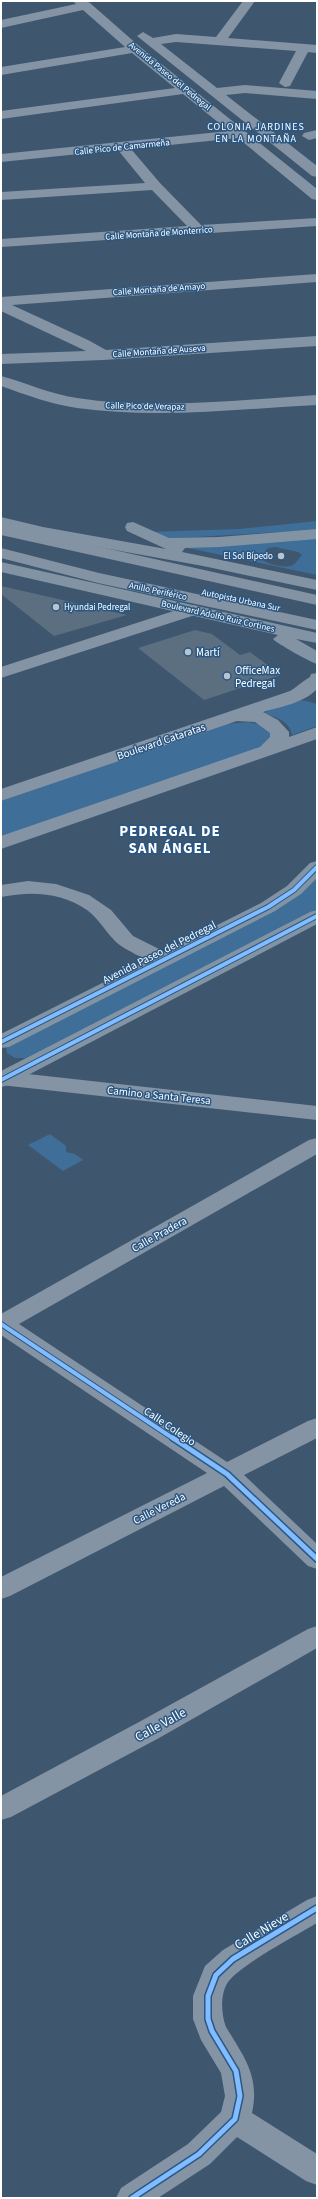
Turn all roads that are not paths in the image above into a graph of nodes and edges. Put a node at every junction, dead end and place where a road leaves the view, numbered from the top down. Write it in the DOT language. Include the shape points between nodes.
graph roads {
  1 [pos="249,1"];
  2 [pos="87,3"];
  3 [pos="114,23"];
  4 [pos="1,24"];
  5 [pos="220,41"];
  6 [pos="150,42"];
  7 [pos="304,48"];
  8 [pos="135,49"];
  9 [pos="317,49"];
  10 [pos="186,70"];
  11 [pos="1,71"];
  12 [pos="165,73"];
  13 [pos="198,78"];
  14 [pos="176,81"];
  15 [pos="287,88"];
  16 [pos="187,90"];
  17 [pos="216,92"];
  18 [pos="317,95"];
  19 [pos="284,108"];
  20 [pos="1,115"];
  21 [pos="242,134"];
  22 [pos="122,147"];
  23 [pos="1,158"];
  24 [pos="315,167"];
  25 [pos="155,186"];
  26 [pos="310,186"];
  27 [pos="1,196"];
  28 [pos="317,196"];
  29 [pos="317,222"];
  30 [pos="198,230"];
  31 [pos="1,243"];
  32 [pos="317,278"];
  33 [pos="1,301"];
  34 [pos="1,306"];
  35 [pos="317,341"];
  36 [pos="103,355"];
  37 [pos="1,359"];
  38 [pos="1,381"];
  39 [pos="317,400"];
  40 [pos="1,522"];
  41 [pos="133,527"];
  42 [pos="1,531"];
  43 [pos="43,532"];
  44 [pos="317,534"];
  45 [pos="1,539"];
  46 [pos="166,543"];
  47 [pos="1,548"];
  48 [pos="148,551"];
  49 [pos="1,552"];
  50 [pos="66,553"];
  51 [pos="40,556"];
  52 [pos="203,561"];
  53 [pos="1,567"];
  54 [pos="317,585"];
  55 [pos="317,598"];
  56 [pos="317,606"];
  57 [pos="192,610"];
  58 [pos="317,616"];
  59 [pos="224,618"];
  60 [pos="317,624"];
  61 [pos="317,638"];
  62 [pos="317,660"];
  63 [pos="1,673"];
  64 [pos="317,680"];
  65 [pos="226,719"];
  66 [pos="317,733"];
  67 [pos="267,750"];
  68 [pos="1,795"];
  69 [pos="1,843"];
  70 [pos="317,867"];
  71 [pos="1,891"];
  72 [pos="317,916"];
  73 [pos="164,958"];
  74 [pos="1,1042"];
  75 [pos="2,1079"];
  76 [pos="317,1113"];
  77 [pos="317,1145"];
  78 [pos="1,1324"];
  79 [pos="317,1427"];
  80 [pos="227,1474"];
  81 [pos="317,1559"];
  82 [pos="1,1589"];
  83 [pos="317,1636"];
  84 [pos="1,1809"];
  85 [pos="317,1908"];
  86 [pos="235,2119"];
  87 [pos="317,2171"];
  88 [pos="132,2198"];
  1 -- 5 [label="street"];
  2 -- 3 [label="street, Avenida Paseo del Pedregal"];
  2 -- 4 [label="street"];
  3 -- 6 [label="street, Avenida Paseo del Pedregal" via="132,28"];
  3 -- 8 [label="street, Avenida Paseo del Pedregal"];
  5 -- 6 [label="street" via="176,38"];
  5 -- 7 [label="street"];
  6 -- 10 [label="street, Avenida Paseo del Pedregal"];
  7 -- 9 [label="street"];
  7 -- 15 [label="street"];
  8 -- 11 [label="street"];
  8 -- 12 [label="street, Avenida Paseo del Pedregal"];
  10 -- 12 [label="street" via="177,74"];
  10 -- 13 [label="street, Avenida Paseo del Pedregal"];
  12 -- 14 [label="street, Avenida Paseo del Pedregal"];
  13 -- 14 [label="street" via="183,78"];
  13 -- 17 [label="street, Avenida Paseo del Pedregal"];
  14 -- 16 [label="street, Avenida Paseo del Pedregal"];
  15 -- 17 [label="street"];
  15 -- 18 [label="street"];
  15 -- 19 [label="street"];
  16 -- 20 [label="street"];
  16 -- 21 [label="street, Avenida Paseo del Pedregal"];
  17 -- 24 [label="street, Avenida Paseo del Pedregal"];
  21 -- 22 [label="street, Calle Pico de Camarmeña"];
  21 -- 26 [label="street, Avenida Paseo del Pedregal"];
  22 -- 23 [label="street, Calle Pico de Camarmeña"];
  22 -- 25 [label="street"];
  25 -- 27 [label="street"];
  25 -- 30 [label="street"];
  26 -- 28 [label="street, Avenida Paseo del Pedregal"];
  29 -- 30 [label="street, Calle Montaña de Monterrico"];
  30 -- 31 [label="street, Calle Montaña de Monterrico"];
  32 -- 33 [label="street, Calle Montaña de Amayo"];
  34 -- 36 [label="street" via="83,343"];
  35 -- 36 [label="street, Calle Montaña de Auseva"];
  36 -- 37 [label="street, Calle Montaña de Auseva"];
  38 -- 39 [label="street, Calle Pico de Verapaz" via="44,396 104,406 170,408"];
  40 -- 43 [label="main road"];
  41 -- 46 [label="main road"];
  42 -- 50 [label="highway"];
  42 -- 55 [label="highway"];
  43 -- 46 [label="main road" via="118,541"];
  43 -- 48 [label="main road"];
  44 -- 46 [label="main road" via="220,542"];
  45 -- 50 [label="highway, Autopista Urbana Sur"];
  46 -- 52 [label="main road"];
  47 -- 51 [label="highway, Autopista Urbana Sur"];
  48 -- 52 [label="main road"];
  48 -- 55 [label="highway"];
  49 -- 51 [label="highway"];
  49 -- 60 [label="highway, Anillo Periférico" via="98,578"];
  50 -- 56 [label="highway, Autopista Urbana Sur"];
  51 -- 58 [label="highway, Autopista Urbana Sur"];
  52 -- 54 [label="main road"];
  53 -- 57 [label="main road, Boulevard Adolfo Ruiz Cortines"];
  57 -- 59 [label="main road, Boulevard Adolfo Ruiz Cortines"];
  57 -- 63 [label="street"];
  59 -- 61 [label="main road, Boulevard Adolfo Ruiz Cortines"];
  59 -- 62 [label="main road" via="296,644"];
  64 -- 65 [label="street, Boulevard Cataratas" via="296,695"];
  65 -- 67 [label="street" via="241,715 258,716 272,723 280,732 279,739"];
  65 -- 68 [label="street, Boulevard Cataratas"];
  66 -- 67 [label="street"];
  67 -- 69 [label="street"];
  70 -- 73 [label="main road, Avenida Paseo del Pedregal" via="298,887 277,902"];
  71 -- 73 [label="street" via="43,888 65,892 86,901 103,913 127,941"];
  72 -- 75 [label="main road"];
  73 -- 74 [label="main road, Avenida Paseo del Pedregal"];
  75 -- 76 [label="street, Camino a Santa Teresa"];
  77 -- 78 [label="street, Calle Pradera"];
  78 -- 80 [label="street, Calle Colegio"];
  79 -- 80 [label="street, Calle Vereda"];
  80 -- 81 [label="street, Calle Colegio"];
  80 -- 82 [label="street, Calle Vereda"];
  83 -- 84 [label="street, Calle Valle"];
  85 -- 86 [label="street, Calle Nieve" via="233,1959 216,1975 211,1985 208,1996 208,2019 212,2031 236,2072 239,2084 240,2096"];
  86 -- 87 [label="street"];
  86 -- 88 [label="street" via="199,2154"];
}
